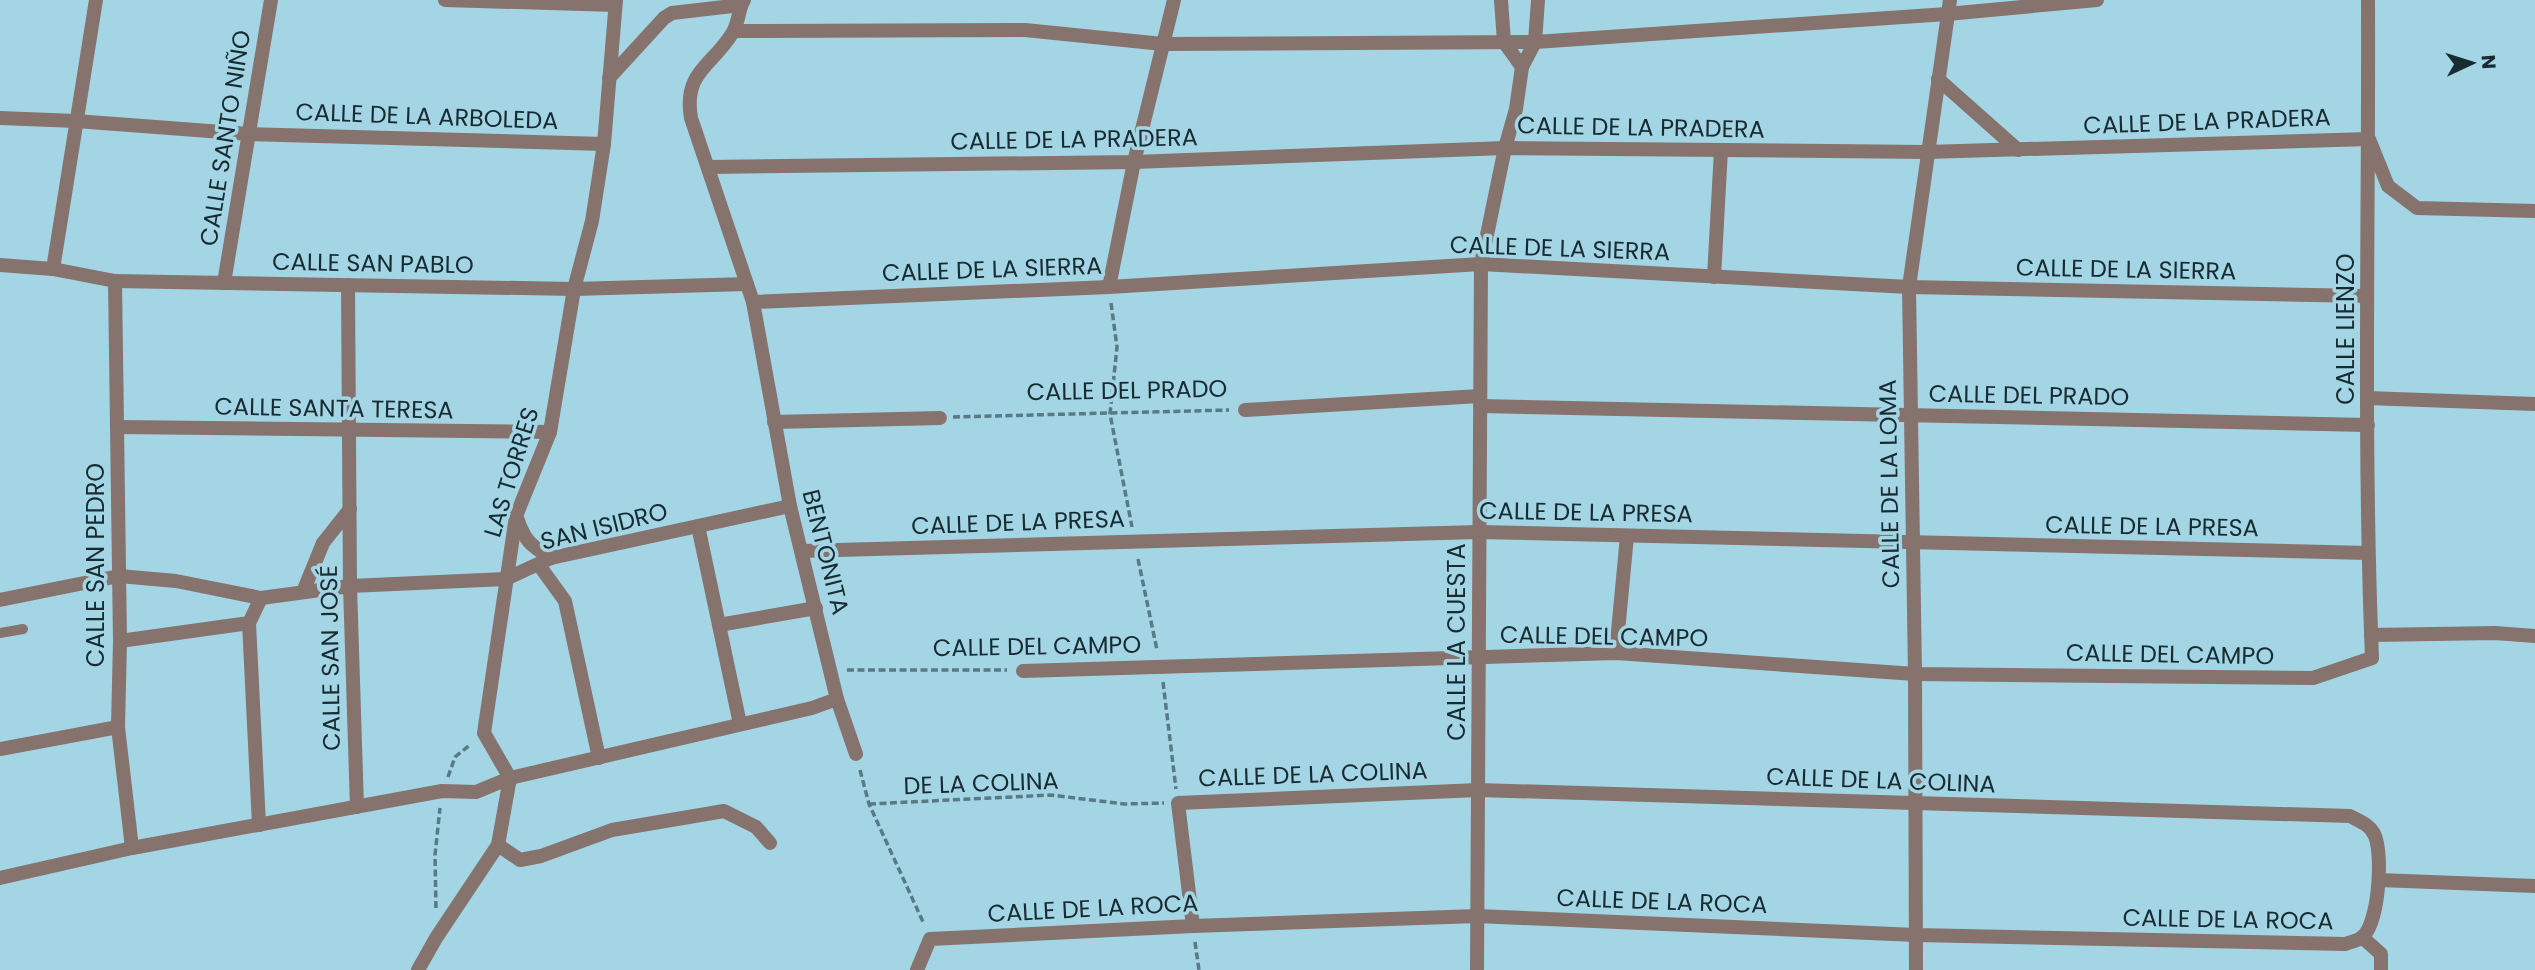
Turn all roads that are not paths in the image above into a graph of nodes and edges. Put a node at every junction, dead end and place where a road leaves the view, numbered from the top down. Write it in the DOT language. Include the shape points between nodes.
graph roads {
  1 [pos="96,0"];
  2 [pos="271,0"];
  3 [pos="445,0"];
  4 [pos="1174,0"];
  5 [pos="1501,0"];
  6 [pos="1538,0"];
  7 [pos="2097,0"];
  8 [pos="2368,0"];
  9 [pos="616,2"];
  10 [pos="742,3"];
  11 [pos="1949,7"];
  12 [pos="734,31"];
  13 [pos="1504,42"];
  14 [pos="1535,42"];
  15 [pos="1163,44"];
  16 [pos="1522,67"];
  17 [pos="609,78"];
  18 [pos="1938,79"];
  19 [pos="0,118"];
  20 [pos="76,121"];
  21 [pos="249,134"];
  22 [pos="2369,139"];
  23 [pos="604,144"];
  24 [pos="1505,148"];
  25 [pos="1721,150"];
  26 [pos="2018,150"];
  27 [pos="1927,152"];
  28 [pos="1134,162"];
  29 [pos="708,167"];
  30 [pos="2535,211"];
  31 [pos="1481,264"];
  32 [pos="0,265"];
  33 [pos="53,270"];
  34 [pos="1714,276"];
  35 [pos="115,281"];
  36 [pos="224,283"];
  37 [pos="747,284"];
  38 [pos="348,285"];
  39 [pos="1109,286"];
  40 [pos="1909,287"];
  41 [pos="575,289"];
  42 [pos="2366,296"];
  43 [pos="753,302"];
  44 [pos="2367,398"];
  45 [pos="1480,401"];
  46 [pos="2535,404"];
  47 [pos="1245,410"];
  48 [pos="1911,415"];
  49 [pos="940,418"];
  50 [pos="775,422"];
  51 [pos="2368,425"];
  52 [pos="117,427"];
  53 [pos="348,432"];
  54 [pos="550,432"];
  55 [pos="790,506"];
  56 [pos="350,509"];
  57 [pos="516,516"];
  58 [pos="698,526"];
  59 [pos="1479,532"];
  60 [pos="1627,536"];
  61 [pos="1914,543"];
  62 [pos="802,551"];
  63 [pos="2368,553"];
  64 [pos="545,562"];
  65 [pos="119,576"];
  66 [pos="506,579"];
  67 [pos="350,586"];
  68 [pos="303,592"];
  69 [pos="261,598"];
  70 [pos="0,600"];
  71 [pos="816,608"];
  72 [pos="249,623"];
  73 [pos="719,625"];
  74 [pos="23,629"];
  75 [pos="0,633"];
  76 [pos="2371,635"];
  77 [pos="2535,636"];
  78 [pos="120,641"];
  79 [pos="1616,653"];
  80 [pos="1478,657"];
  81 [pos="2372,658"];
  82 [pos="1023,671"];
  83 [pos="1915,674"];
  84 [pos="837,699"];
  85 [pos="740,724"];
  86 [pos="118,727"];
  87 [pos="0,749"];
  88 [pos="856,754"];
  89 [pos="599,758"];
  90 [pos="510,778"];
  91 [pos="1478,790"];
  92 [pos="1916,804"];
  93 [pos="357,807"];
  94 [pos="258,825"];
  95 [pos="770,843"];
  96 [pos="498,845"];
  97 [pos="132,848"];
  98 [pos="0,878"];
  99 [pos="2379,880"];
  100 [pos="2535,886"];
  101 [pos="1477,916"];
  102 [pos="1193,926"];
  103 [pos="1916,935"];
  104 [pos="2362,937"];
  105 [pos="418,970"];
  106 [pos="917,970"];
  107 [pos="1477,970"];
  108 [pos="1916,970"];
  109 [pos="2381,970"];
  1 -- 20 [label="street"];
  2 -- 21 [label="street, CALLE SANTO NIÑO"];
  3 -- 9 [label="street"];
  4 -- 15 [label="street"];
  5 -- 13 [label="street"];
  6 -- 14 [label="street, CALLE LA CUESTA"];
  7 -- 11 [label="street"];
  8 -- 22 [label="street, CALLE LIENZO"];
  9 -- 17 [label="street, LAS TORRES"];
  10 -- 12 [label="street"];
  10 -- 17 [label="street" via="672,13"];
  11 -- 14 [label="street"];
  11 -- 18 [label="street, CALLE DE LA LOMA"];
  12 -- 15 [label="street" via="1025,30"];
  12 -- 29 [label="street, BENTONITA" via="693,81 688,100"];
  13 -- 14 [label="street"];
  13 -- 15 [label="street"];
  13 -- 16 [label="street"];
  14 -- 16 [label="street, CALLE LA CUESTA"];
  15 -- 28 [label="street"];
  16 -- 24 [label="street, CALLE LA CUESTA"];
  17 -- 23 [label="street, LAS TORRES"];
  18 -- 26 [label="street"];
  18 -- 27 [label="street, CALLE DE LA LOMA"];
  19 -- 20 [label="street, CALLE DE LA ARBOLEDA"];
  20 -- 21 [label="street, CALLE DE LA ARBOLEDA"];
  20 -- 33 [label="street"];
  21 -- 23 [label="street, CALLE DE LA ARBOLEDA"];
  21 -- 36 [label="street, CALLE SANTO NIÑO"];
  22 -- 26 [label="street, CALLE DE LA PRADERA"];
  22 -- 30 [label="street" via="2388,186 2417,208"];
  22 -- 42 [label="street, CALLE LIENZO"];
  23 -- 41 [label="street, LAS TORRES"];
  24 -- 25 [label="street, CALLE DE LA PRADERA"];
  24 -- 28 [label="street, CALLE DE LA PRADERA"];
  24 -- 31 [label="street, CALLE LA CUESTA"];
  25 -- 27 [label="street, CALLE DE LA PRADERA"];
  25 -- 34 [label="street"];
  26 -- 27 [label="street, CALLE DE LA PRADERA"];
  27 -- 40 [label="street, CALLE DE LA LOMA"];
  28 -- 29 [label="street, CALLE DE LA PRADERA"];
  28 -- 39 [label="street"];
  29 -- 37 [label="street, BENTONITA"];
  31 -- 34 [label="street, CALLE DE LA SIERRA"];
  31 -- 39 [label="street, CALLE DE LA SIERRA"];
  31 -- 45 [label="street, CALLE LA CUESTA"];
  32 -- 33 [label="street, CALLE SAN PABLO"];
  33 -- 35 [label="street, CALLE SAN PABLO"];
  34 -- 40 [label="street, CALLE DE LA SIERRA"];
  35 -- 36 [label="street, CALLE SAN PABLO"];
  35 -- 52 [label="street, CALLE SAN PEDRO"];
  36 -- 38 [label="street, CALLE SAN PABLO"];
  37 -- 41 [label="street, CALLE SAN PABLO"];
  37 -- 43 [label="street, BENTONITA"];
  38 -- 41 [label="street, CALLE SAN PABLO"];
  38 -- 53 [label="street, CALLE SAN JOSÉ"];
  39 -- 43 [label="street, CALLE DE LA SIERRA"];
  40 -- 42 [label="street, CALLE DE LA SIERRA"];
  40 -- 48 [label="street, CALLE DE LA LOMA"];
  41 -- 54 [label="street, LAS TORRES"];
  42 -- 44 [label="street, CALLE LIENZO"];
  43 -- 50 [label="street, BENTONITA"];
  44 -- 46 [label="street"];
  44 -- 51 [label="street, CALLE LIENZO"];
  45 -- 47 [label="street, CALLE DEL PRADO"];
  45 -- 48 [label="street, CALLE DEL PRADO"];
  45 -- 59 [label="street, CALLE LA CUESTA"];
  48 -- 51 [label="street, CALLE DEL PRADO"];
  48 -- 61 [label="street, CALLE DE LA LOMA"];
  49 -- 50 [label="street"];
  50 -- 55 [label="street, BENTONITA"];
  51 -- 63 [label="street, CALLE LIENZO"];
  52 -- 53 [label="street, CALLE SANTA TERESA"];
  52 -- 65 [label="street, CALLE SAN PEDRO"];
  53 -- 54 [label="street, CALLE SANTA TERESA"];
  53 -- 56 [label="street, CALLE SAN JOSÉ"];
  54 -- 57 [label="street, LAS TORRES"];
  55 -- 58 [label="street, SAN ISIDRO"];
  55 -- 62 [label="street, BENTONITA"];
  56 -- 67 [label="street, CALLE SAN JOSÉ"];
  56 -- 68 [label="street, CALLE SAN JOSÉ" via="323,543"];
  57 -- 64 [label="street" via="524,538"];
  57 -- 66 [label="street, LAS TORRES"];
  58 -- 64 [label="street, SAN ISIDRO"];
  58 -- 73 [label="street"];
  59 -- 60 [label="street, CALLE DE LA PRESA"];
  59 -- 62 [label="street, CALLE DE LA PRESA"];
  59 -- 80 [label="street, CALLE LA CUESTA"];
  60 -- 61 [label="street, CALLE DE LA PRESA"];
  60 -- 79 [label="street"];
  61 -- 63 [label="street, CALLE DE LA PRESA"];
  61 -- 83 [label="street, CALLE DE LA LOMA"];
  62 -- 71 [label="street, BENTONITA"];
  63 -- 76 [label="street, CALLE LIENZO"];
  64 -- 66 [label="street, SAN ISIDRO"];
  64 -- 89 [label="street" via="565,601"];
  65 -- 69 [label="street, SAN ISIDRO" via="176,581"];
  65 -- 70 [label="street, SAN ISIDRO"];
  65 -- 78 [label="street, CALLE SAN PEDRO"];
  66 -- 67 [label="street, SAN ISIDRO"];
  66 -- 90 [label="street, LAS TORRES" via="484,733"];
  67 -- 68 [label="street, SAN ISIDRO"];
  67 -- 93 [label="street, CALLE SAN JOSÉ"];
  68 -- 69 [label="street, SAN ISIDRO"];
  69 -- 72 [label="street"];
  71 -- 73 [label="street"];
  71 -- 84 [label="street, BENTONITA"];
  72 -- 78 [label="street"];
  72 -- 94 [label="street"];
  73 -- 85 [label="street"];
  74 -- 75 [label="lane"];
  76 -- 77 [label="street"];
  76 -- 81 [label="street, CALLE LIENZO"];
  78 -- 86 [label="street, CALLE SAN PEDRO"];
  79 -- 80 [label="street, CALLE DEL CAMPO"];
  79 -- 83 [label="street, CALLE DEL CAMPO"];
  80 -- 82 [label="street, CALLE DEL CAMPO"];
  80 -- 91 [label="street, CALLE LA CUESTA"];
  81 -- 83 [label="street, CALLE DEL CAMPO" via="2313,678"];
  83 -- 92 [label="street, CALLE DE LA LOMA"];
  84 -- 85 [label="street"];
  84 -- 88 [label="street, BENTONITA"];
  85 -- 89 [label="street"];
  86 -- 87 [label="street"];
  86 -- 97 [label="street, CALLE SAN PEDRO"];
  89 -- 90 [label="street"];
  90 -- 93 [label="street" via="477,792 442,791"];
  90 -- 96 [label="street"];
  91 -- 92 [label="street, CALLE DE LA COLINA"];
  91 -- 101 [label="street, CALLE LA CUESTA"];
  91 -- 102 [label="street, CALLE DE LA COLINA" via="1178,803"];
  92 -- 99 [label="street, CALLE DE LA COLINA" via="2350,816 2365,823 2375,836"];
  92 -- 103 [label="street, CALLE DE LA LOMA"];
  93 -- 94 [label="street"];
  94 -- 97 [label="street"];
  95 -- 96 [label="street" via="756,827 724,811 612,830 520,860"];
  96 -- 105 [label="street"];
  97 -- 98 [label="street"];
  99 -- 100 [label="street"];
  99 -- 104 [label="street, CALLE DE LA ROCA" via="2371,923"];
  101 -- 102 [label="street, CALLE DE LA ROCA"];
  101 -- 103 [label="street, CALLE DE LA ROCA"];
  101 -- 107 [label="street, CALLE LA CUESTA"];
  102 -- 106 [label="street, CALLE DE LA ROCA" via="930,939"];
  103 -- 104 [label="street, CALLE DE LA ROCA" via="2345,944"];
  103 -- 108 [label="street, CALLE DE LA LOMA"];
  104 -- 109 [label="street" via="2381,954"];
}
